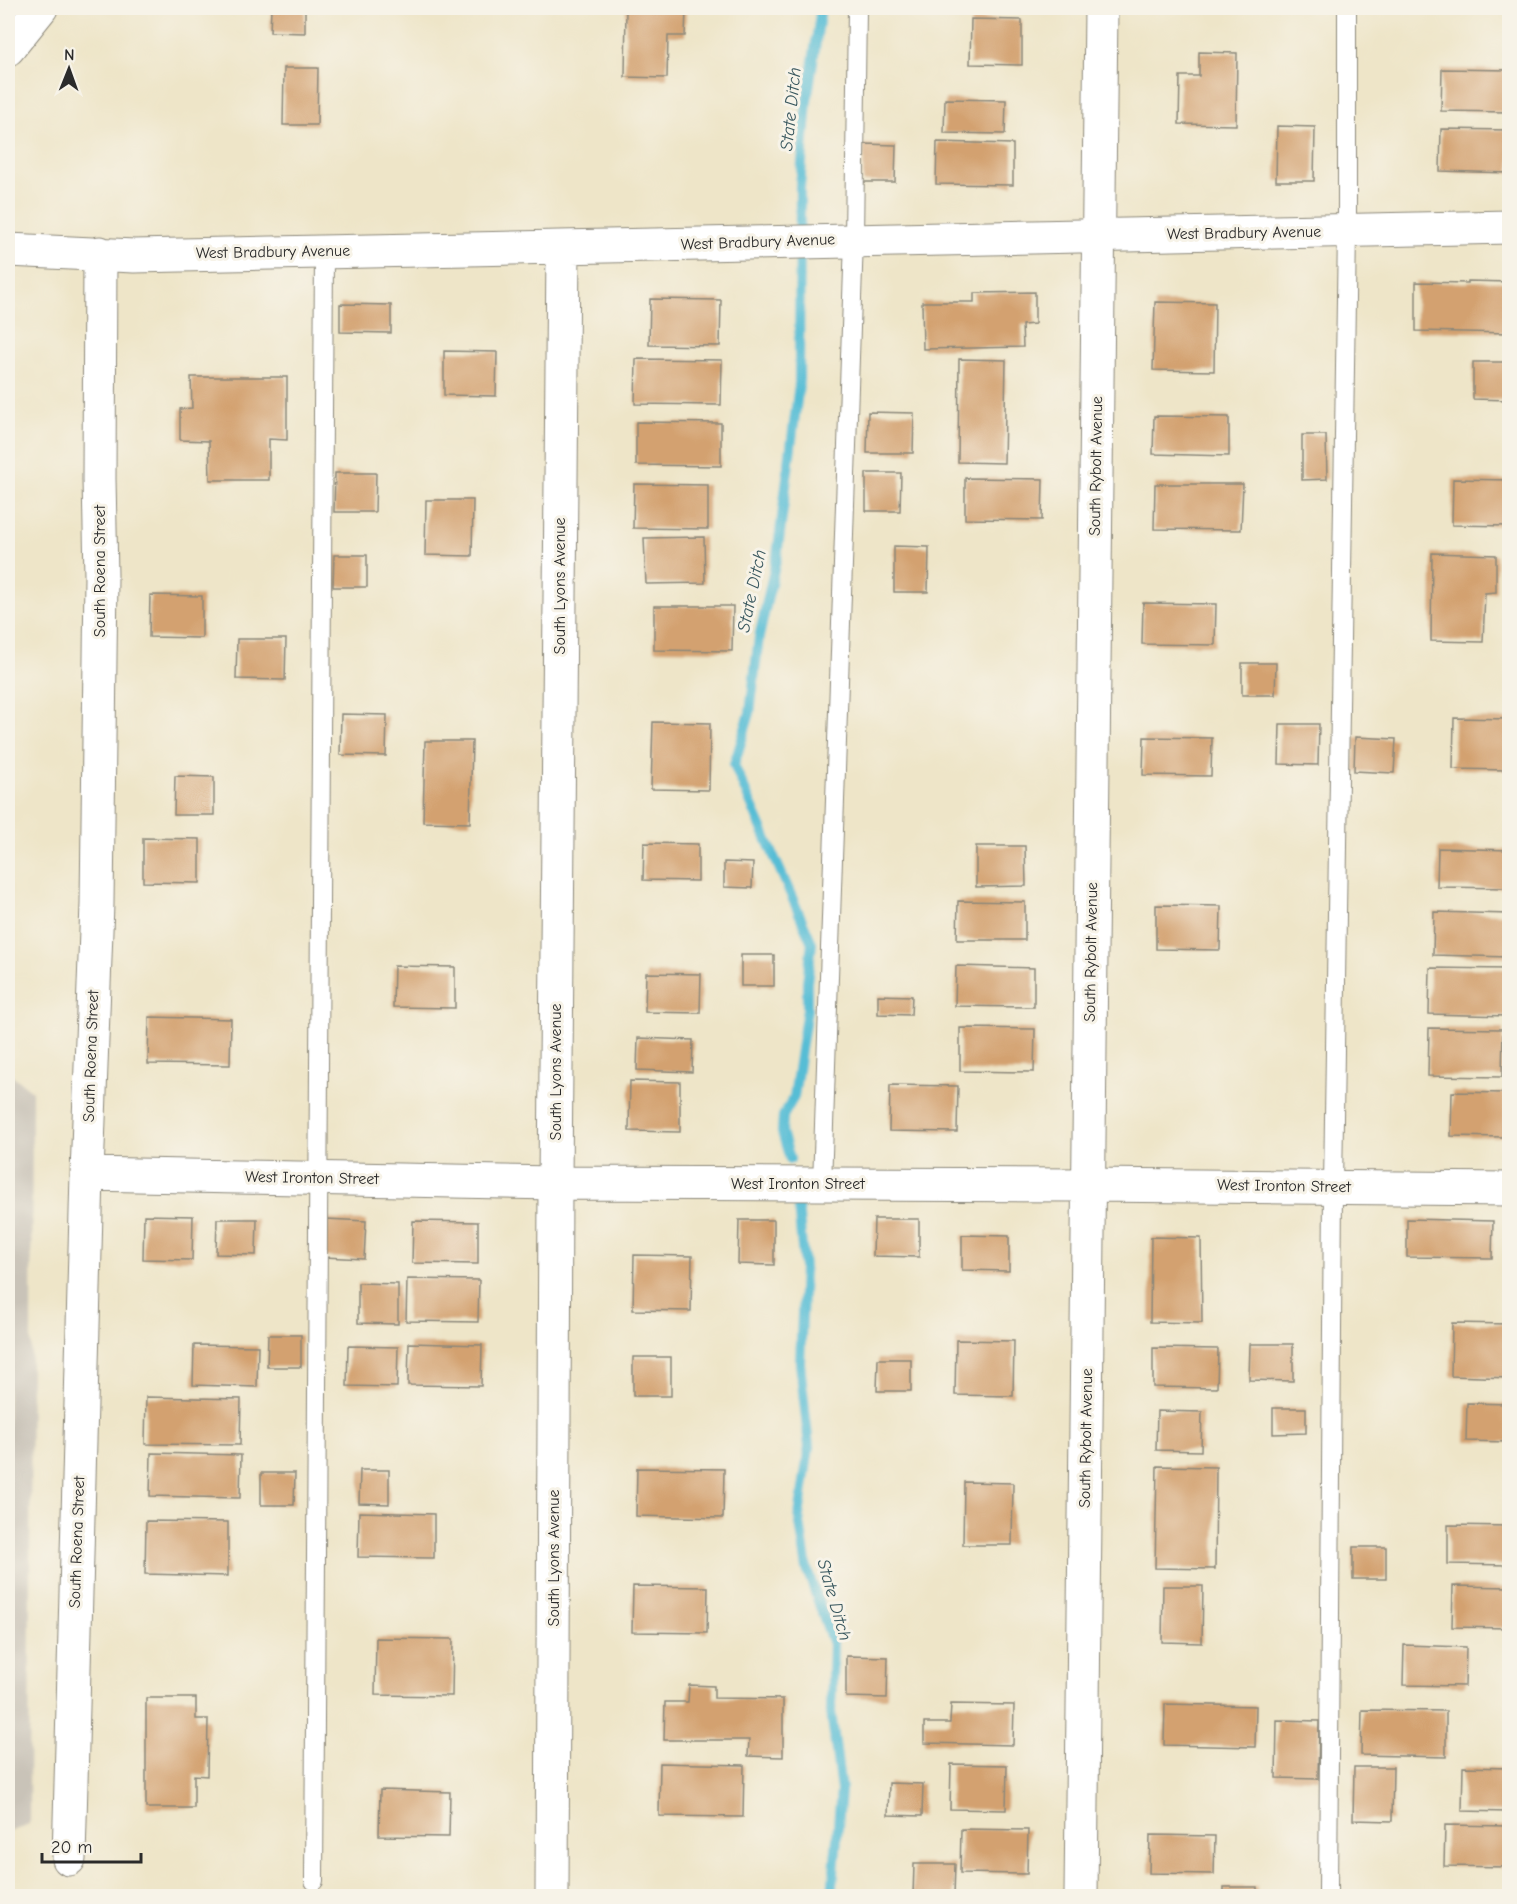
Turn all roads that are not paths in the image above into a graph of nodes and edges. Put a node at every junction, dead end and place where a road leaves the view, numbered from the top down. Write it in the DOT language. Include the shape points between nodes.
graph roads {
  1 [pos="41,8"];
  2 [pos="857,8"];
  3 [pos="1101,8"];
  4 [pos="1347,8"];
  5 [pos="8,48"];
  6 [pos="1509,227"];
  7 [pos="1347,230"];
  8 [pos="1098,237"];
  9 [pos="855,240"];
  10 [pos="563,247"];
  11 [pos="8,250"];
  12 [pos="324,251"];
  13 [pos="100,253"];
  14 [pos="87,1174"];
  15 [pos="318,1179"];
  16 [pos="555,1183"];
  17 [pos="822,1184"];
  18 [pos="1088,1185"];
  19 [pos="1333,1187"];
  20 [pos="1509,1189"];
  21 [pos="69,1859"];
  22 [pos="314,1881"];
  23 [pos="552,1896"];
  24 [pos="1081,1896"];
  25 [pos="1328,1896"];
  1 -- 5 [label="street"];
  2 -- 9 [label="lane"];
  3 -- 8 [label="street, South Rybolt Avenue"];
  4 -- 7 [label="lane"];
  6 -- 7 [label="street, West Bradbury Avenue"];
  7 -- 8 [label="street, West Bradbury Avenue"];
  7 -- 19 [label="lane"];
  8 -- 9 [label="street, West Bradbury Avenue"];
  8 -- 18 [label="street, South Rybolt Avenue"];
  9 -- 10 [label="street, West Bradbury Avenue"];
  9 -- 17 [label="lane"];
  10 -- 12 [label="street, West Bradbury Avenue"];
  10 -- 16 [label="street, South Lyons Avenue"];
  11 -- 13 [label="street, West Bradbury Avenue"];
  12 -- 13 [label="street, West Bradbury Avenue" via="134,256"];
  12 -- 15 [label="lane"];
  13 -- 14 [label="street, South Roena Street" via="100,701"];
  14 -- 15 [label="street, West Ironton Street"];
  14 -- 21 [label="street, South Roena Street"];
  15 -- 16 [label="street, West Ironton Street"];
  15 -- 22 [label="lane"];
  16 -- 17 [label="street, West Ironton Street"];
  16 -- 23 [label="street, South Lyons Avenue"];
  17 -- 18 [label="street, West Ironton Street"];
  18 -- 19 [label="street, West Ironton Street"];
  18 -- 24 [label="street, South Rybolt Avenue"];
  19 -- 20 [label="street, West Ironton Street"];
  19 -- 25 [label="lane"];
}
